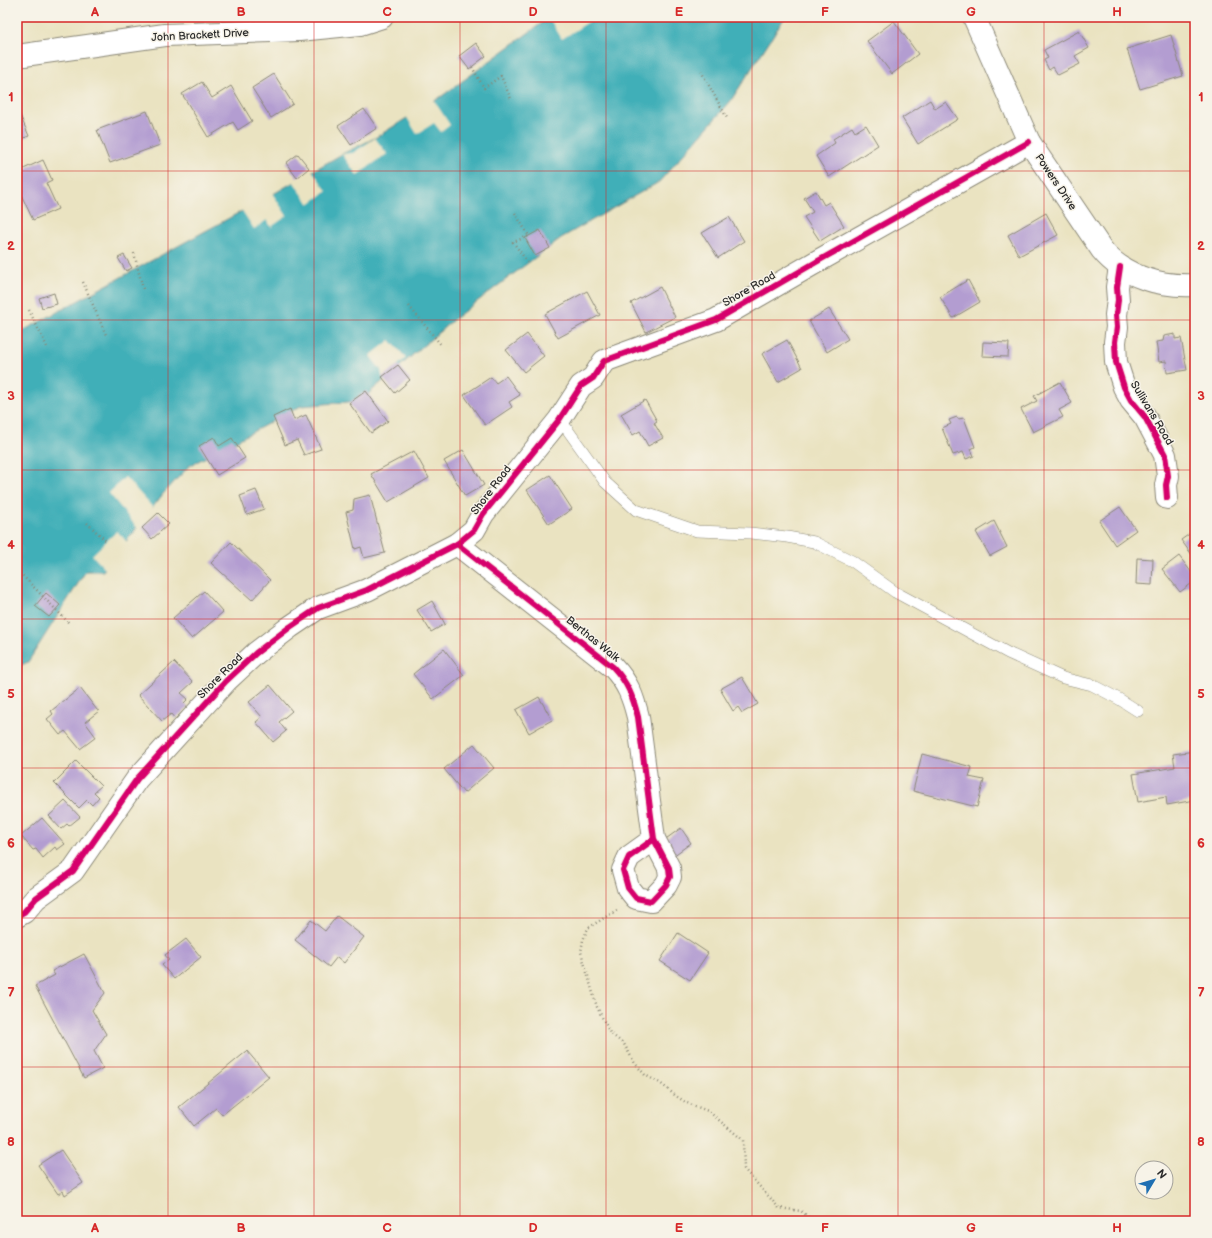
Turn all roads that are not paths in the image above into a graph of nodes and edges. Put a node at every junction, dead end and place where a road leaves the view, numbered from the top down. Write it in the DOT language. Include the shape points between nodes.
graph roads {
  1 [pos="382,17"];
  2 [pos="974,17"];
  3 [pos="17,56"];
  4 [pos="1029,142"];
  5 [pos="1120,267"];
  6 [pos="1195,285"];
  7 [pos="559,420"];
  8 [pos="1167,498"];
  9 [pos="457,544"];
  10 [pos="1138,711"];
  11 [pos="654,839"];
  12 [pos="17,916"];
  1 -- 3 [label="street, John Brackett Drive" via="360,24 299,30 165,35"];
  2 -- 4 [label="street, Powers Drive"];
  4 -- 5 [label="street, Powers Drive" via="1102,250"];
  4 -- 7 [label="street, Shore Road" via="716,320 604,361 593,378 581,386"];
  5 -- 6 [label="street, Powers Drive" via="1152,281 1172,285"];
  5 -- 8 [label="street, Sullivans Road" via="1117,287 1116,362 1124,387 1145,417 1165,455"];
  7 -- 9 [label="street, Shore Road" via="483,514 474,530"];
  7 -- 10 [label="lane" via="605,482 636,510 697,531 750,533 814,542 852,561 895,592 1008,653 1063,678 1092,685"];
  9 -- 11 [label="street, Berthas Walk" via="613,667 625,681 638,717"];
  9 -- 12 [label="street, Shore Road" via="367,590 318,608 256,653 226,681 138,779 73,870"];
  11 -- 11 [label="street, Berthas Walk" via="669,868 670,877 651,901 636,898 628,888 623,870 629,857"];
}
